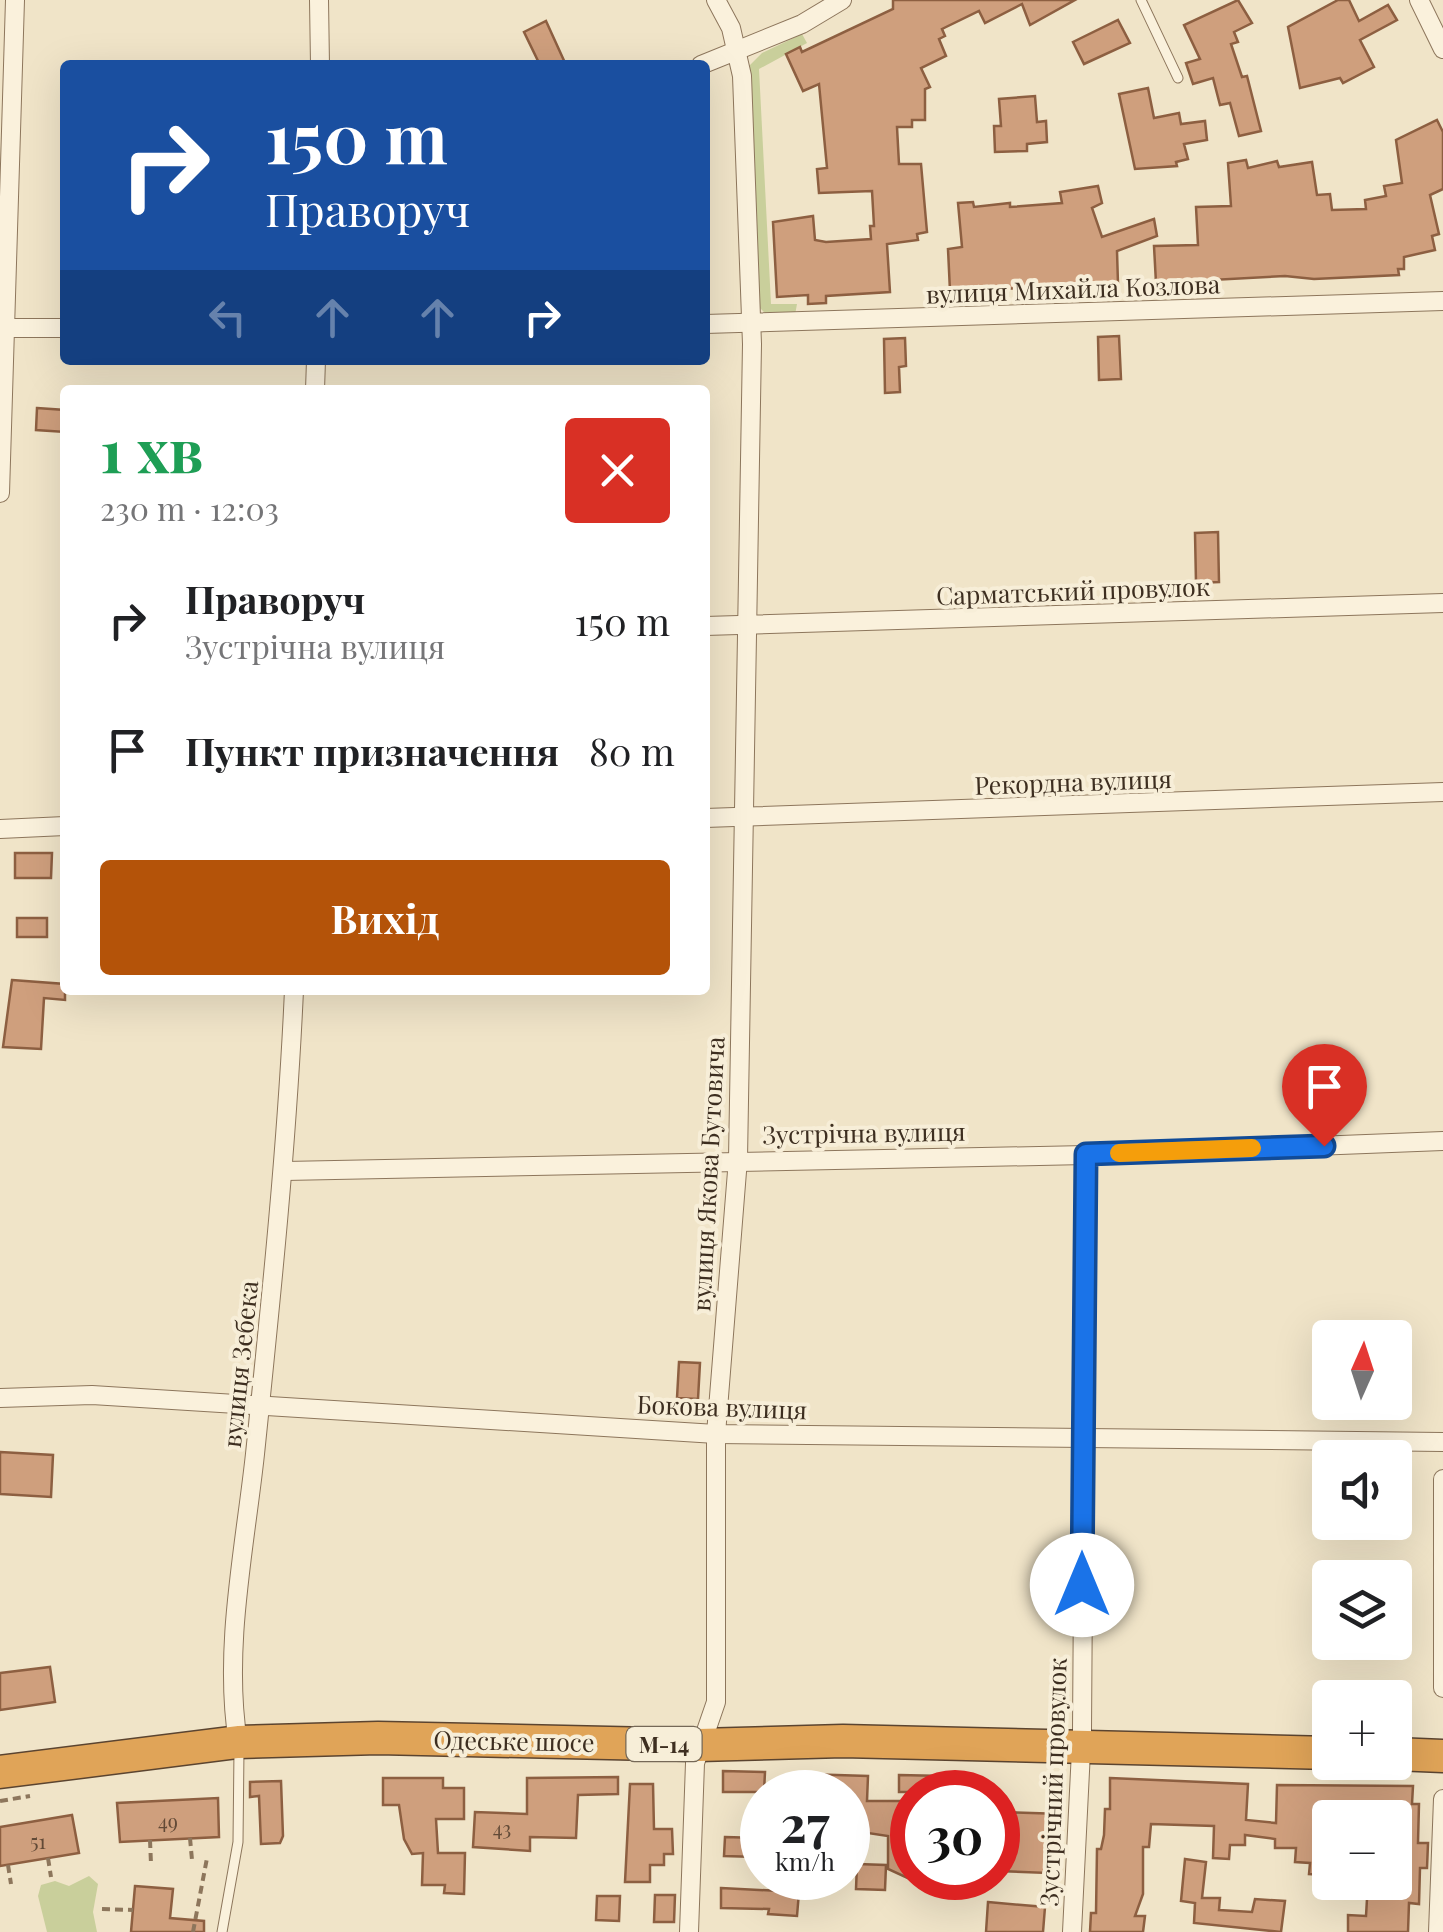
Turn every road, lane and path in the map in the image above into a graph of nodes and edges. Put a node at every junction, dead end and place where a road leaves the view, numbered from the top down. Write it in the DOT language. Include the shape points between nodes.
graph roads {
  1 [pos="15,0"];
  2 [pos="319,0"];
  3 [pos="716,0"];
  4 [pos="842,0"];
  5 [pos="1141,0"];
  6 [pos="1420,0"];
  7 [pos="1443,48"];
  8 [pos="736,50"];
  9 [pos="320,60"];
  10 [pos="710,61"];
  11 [pos="1178,78"];
  12 [pos="1443,301"];
  13 [pos="751,323"];
  14 [pos="710,324"];
  15 [pos="4,327"];
  16 [pos="60,328"];
  17 [pos="0,492"];
  18 [pos="1443,602"];
  19 [pos="710,626"];
  20 [pos="745,626"];
  21 [pos="1443,792"];
  22 [pos="710,818"];
  23 [pos="742,818"];
  24 [pos="60,826"];
  25 [pos="0,829"];
  26 [pos="294,995"];
  27 [pos="1443,1141"];
  28 [pos="1086,1154"];
  29 [pos="738,1159"];
  30 [pos="285,1171"];
  31 [pos="0,1398"];
  32 [pos="260,1404"];
  33 [pos="716,1434"];
  34 [pos="1083,1439"];
  35 [pos="1443,1442"];
  36 [pos="1443,1479"];
  37 [pos="1443,1688"];
  38 [pos="238,1742"];
  39 [pos="699,1746"];
  40 [pos="1081,1746"];
  41 [pos="1312,1752"];
  42 [pos="1412,1755"];
  43 [pos="1443,1756"];
  44 [pos="0,1772"];
  45 [pos="1443,1798"];
  46 [pos="190,1838"];
  47 [pos="150,1840"];
  48 [pos="48,1858"];
  49 [pos="207,1858"];
  50 [pos="192,1860"];
  51 [pos="152,1864"];
  52 [pos="8,1865"];
  53 [pos="51,1877"];
  54 [pos="11,1884"];
  55 [pos="102,1908"];
  56 [pos="133,1910"];
  57 [pos="193,1932"];
  58 [pos="222,1932"];
  59 [pos="689,1932"];
  60 [pos="1072,1932"];
  61 [pos="1438,1932"];
  1 -- 15 [label="street"];
  2 -- 9 [label="street"];
  3 -- 8 [label="street, вулиця Якова Бутовича"];
  4 -- 8 [label="street"];
  5 -- 11 [label="lane"];
  6 -- 7 [label="street"];
  8 -- 10 [label="street"];
  8 -- 13 [label="street, вулиця Якова Бутовича"];
  12 -- 13 [label="street, вулиця Михайла Козлова"];
  13 -- 14 [label="street, вулиця Михайла Козлова"];
  13 -- 20 [label="street, вулиця Якова Бутовича"];
  15 -- 16 [label="street"];
  15 -- 17 [label="street"];
  18 -- 20 [label="street, Сарматський провулок"];
  19 -- 20 [label="street, Сарматський провулок"];
  20 -- 23 [label="street, вулиця Якова Бутовича"];
  21 -- 23 [label="street, Рекордна вулиця"];
  22 -- 23 [label="street, Рекордна вулиця"];
  23 -- 29 [label="street, вулиця Якова Бутовича"];
  24 -- 25 [label="street"];
  26 -- 30 [label="street, вулиця Зебека"];
  27 -- 28 [label="street, Зустрічна вулиця"];
  28 -- 29 [label="street, Зустрічна вулиця"];
  28 -- 34 [label="street, Зустрічний провулок"];
  29 -- 30 [label="street, Зустрічна вулиця"];
  29 -- 33 [label="street, вулиця Якова Бутовича"];
  30 -- 32 [label="street, вулиця Зебека"];
  31 -- 32 [label="street, Бокова вулиця" via="92,1394"];
  32 -- 33 [label="street, Бокова вулиця"];
  32 -- 38 [label="street, вулиця Зебека" via="238,1615"];
  33 -- 34 [label="street, Бокова вулиця"];
  33 -- 39 [label="street, вулиця Якова Бутовича" via="716,1702"];
  34 -- 35 [label="street, Бокова вулиця"];
  34 -- 40 [label="street, Зустрічний провулок"];
  36 -- 37 [label="street"];
  38 -- 39 [label="highway, Одеське шосе / М-14" via="458,1738"];
  38 -- 44 [label="highway, Одеське шосе / М-14"];
  38 -- 58 [label="lane" via="238,1842"];
  39 -- 40 [label="highway, Одеське шосе / М-14"];
  39 -- 59 [label="street, вулиця Якова Бутовича"];
  40 -- 41 [label="highway, Одеське шосе / М-14"];
  40 -- 60 [label="street, Зустрічний провулок"];
  42 -- 43 [label="highway"];
  45 -- 61 [label="street"];
  46 -- 50 [label="path"];
  47 -- 51 [label="path"];
  48 -- 53 [label="path"];
  49 -- 57 [label="path"];
  52 -- 54 [label="path"];
  55 -- 56 [label="path"];
}
